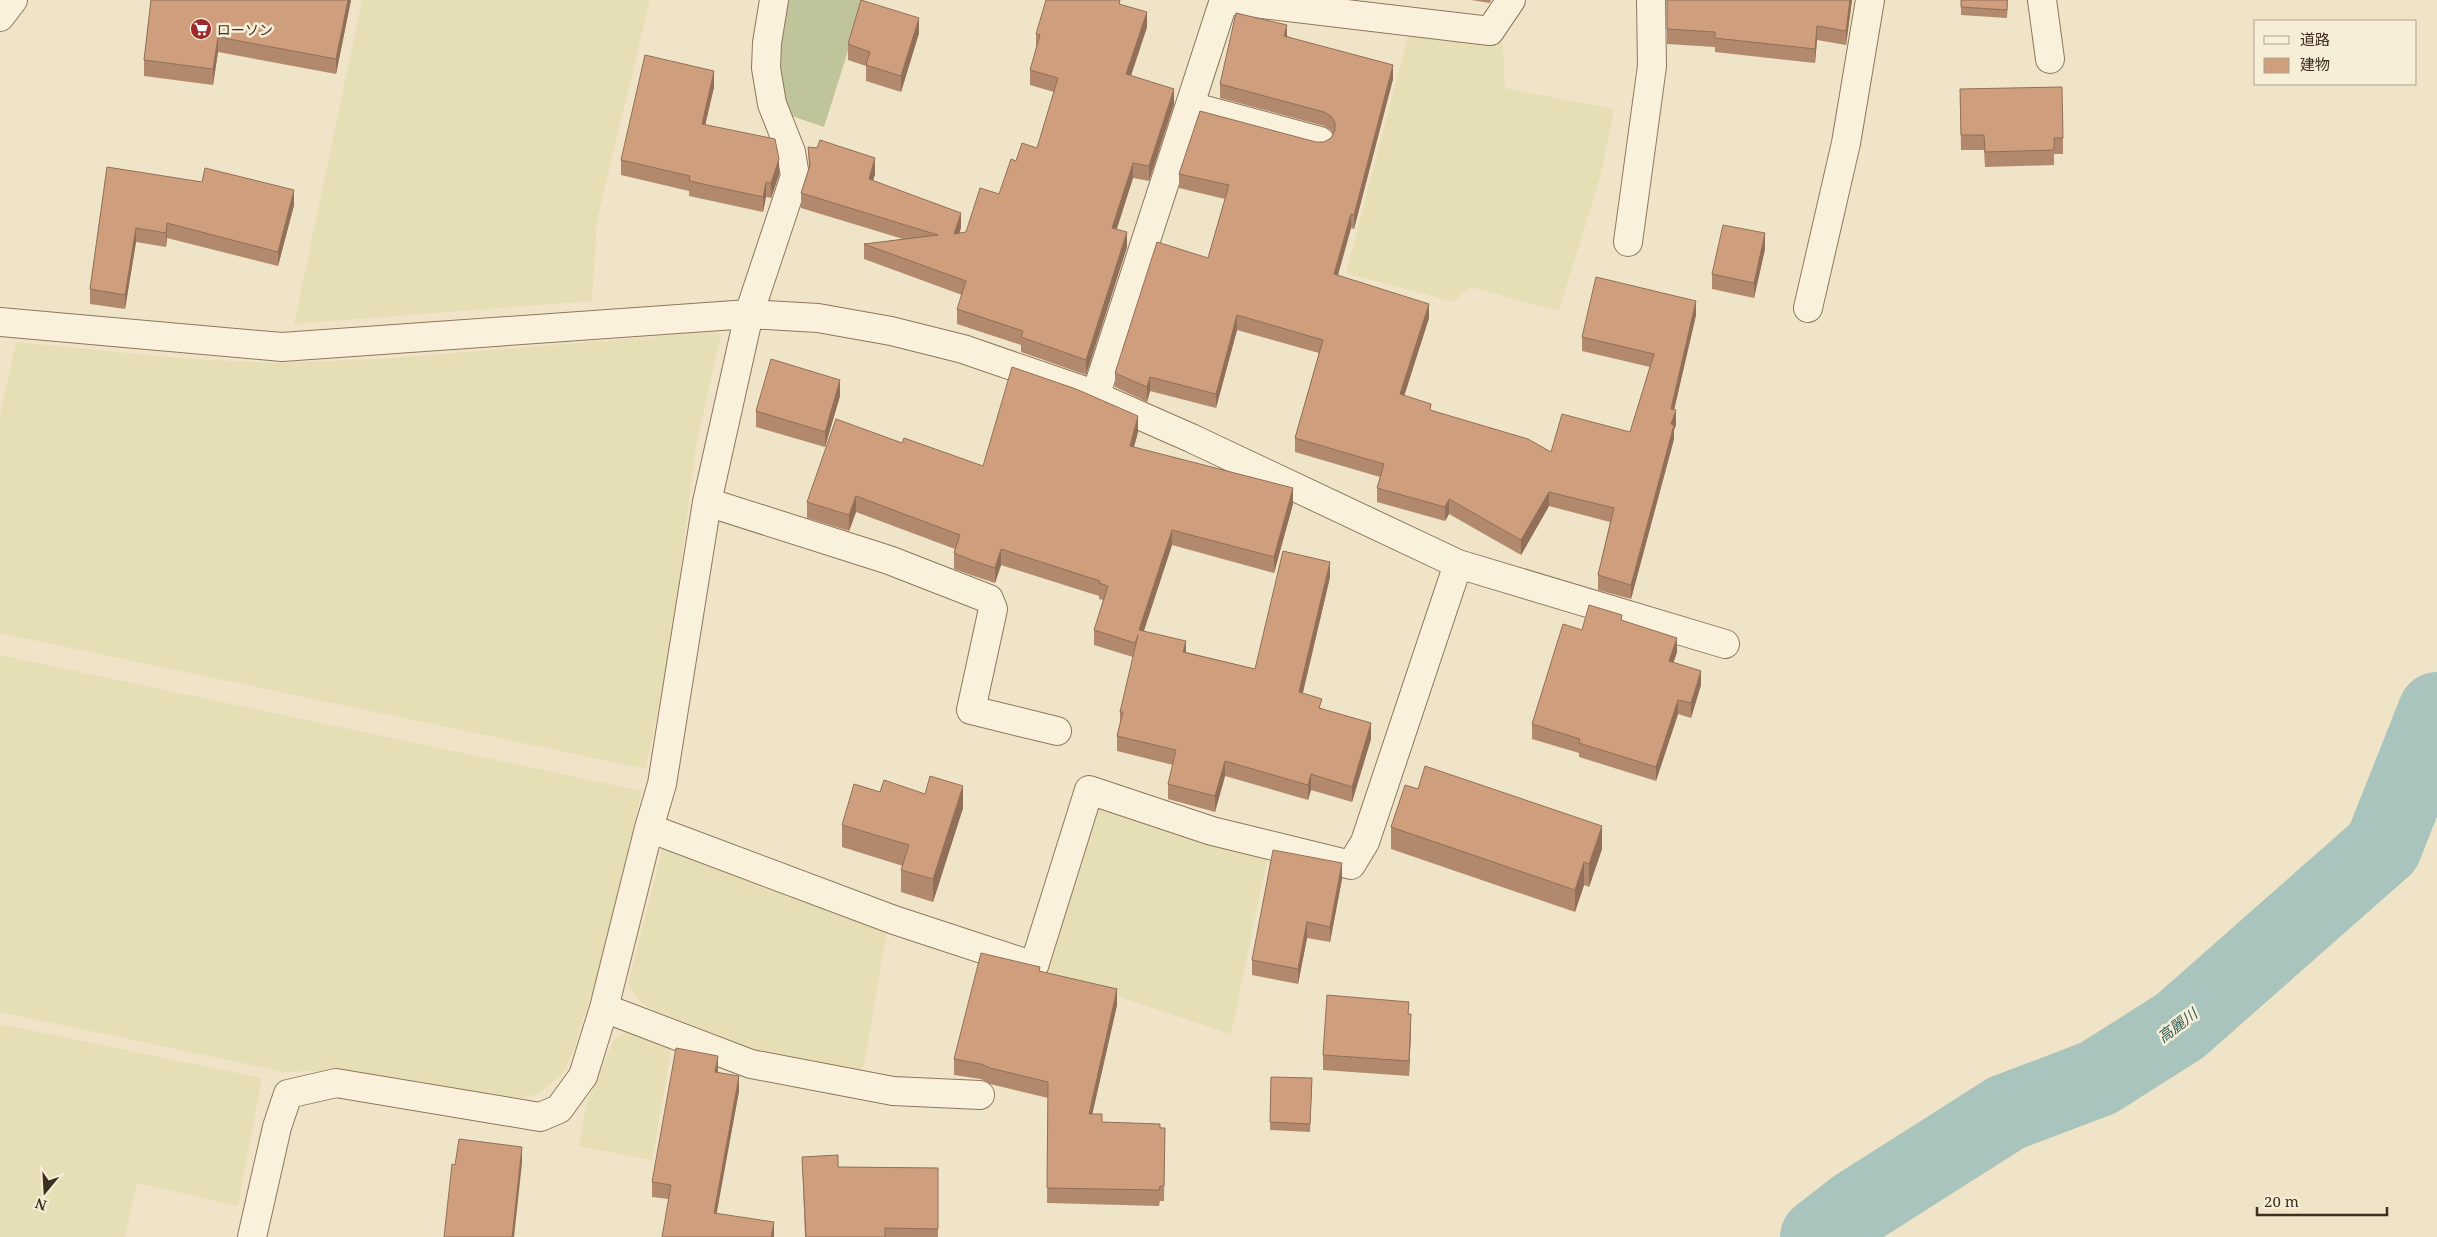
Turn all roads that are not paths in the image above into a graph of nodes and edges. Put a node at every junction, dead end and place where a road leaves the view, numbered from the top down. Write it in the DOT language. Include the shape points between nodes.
graph roads {
  1 [pos="13,0"];
  2 [pos="774,0"];
  3 [pos="1224,0"];
  4 [pos="1228,0"];
  5 [pos="1511,0"];
  6 [pos="1651,0"];
  7 [pos="1870,0"];
  8 [pos="2042,0"];
  9 [pos="0,17"];
  10 [pos="2050,59"];
  11 [pos="1190,106"];
  12 [pos="1320,142"];
  13 [pos="1628,242"];
  14 [pos="1808,308"];
  15 [pos="749,314"];
  16 [pos="0,322"];
  17 [pos="1095,397"];
  18 [pos="707,502"];
  19 [pos="1458,564"];
  20 [pos="1725,644"];
  21 [pos="1057,731"];
  22 [pos="649,828"];
  23 [pos="604,1008"];
  24 [pos="980,1094"];
  25 [pos="252,1237"];
  1 -- 9 [label="street"];
  2 -- 15 [label="street" via="766,68 772,104 791,152 795,176"];
  3 -- 11 [label="street"];
  4 -- 5 [label="street" via="1490,31"];
  6 -- 13 [label="street" via="1652,66"];
  7 -- 14 [label="street" via="1846,142"];
  8 -- 10 [label="street"];
  11 -- 12 [label="street"];
  11 -- 17 [label="street"];
  15 -- 16 [label="street" via="282,347"];
  15 -- 17 [label="street" via="818,318 891,331 963,349"];
  15 -- 18 [label="street"];
  17 -- 19 [label="street" via="1191,438"];
  18 -- 21 [label="street" via="888,560 989,600 993,609 971,710"];
  18 -- 22 [label="street" via="662,784"];
  19 -- 20 [label="street"];
  19 -- 22 [label="street" via="1365,842 1351,865 1212,831 1089,790 1034,966 894,920"];
  22 -- 23 [label="street"];
  23 -- 24 [label="street" via="751,1064 893,1091"];
  23 -- 25 [label="street" via="583,1076 559,1109 540,1117 336,1083 288,1094 277,1127"];
}
